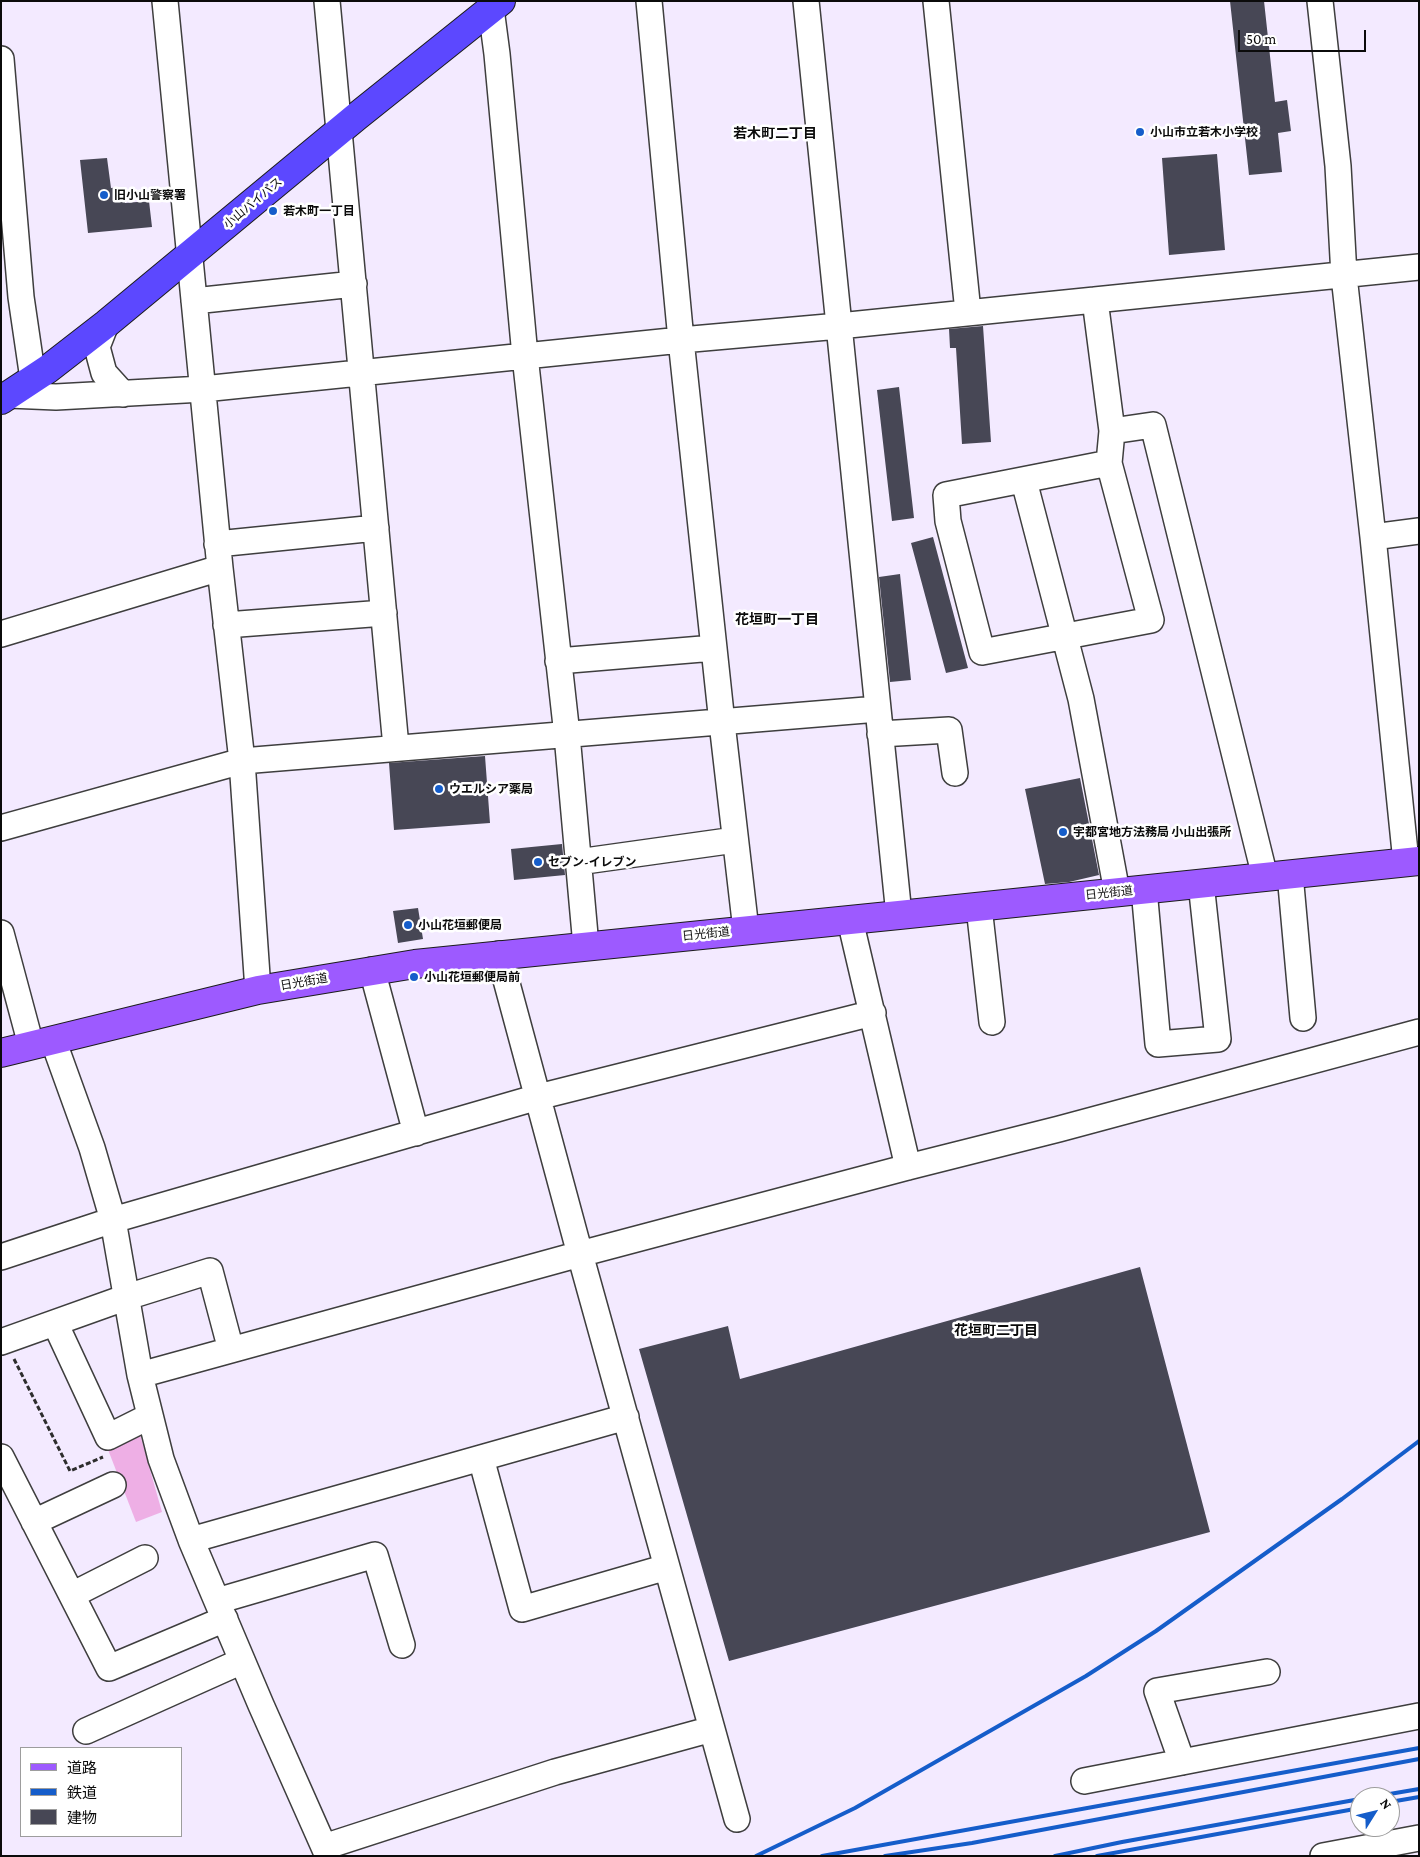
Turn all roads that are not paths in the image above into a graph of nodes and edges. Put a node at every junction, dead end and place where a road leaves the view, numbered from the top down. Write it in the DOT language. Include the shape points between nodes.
graph roads {
  1 [pos="165,1"];
  2 [pos="327,1"];
  3 [pos="649,1"];
  4 [pos="806,1"];
  5 [pos="936,1"];
  6 [pos="1320,1"];
  7 [pos="494,4"];
  8 [pos="1,59"];
  9 [pos="340,131"];
  10 [pos="190,255"];
  11 [pos="1419,268"];
  12 [pos="1344,276"];
  13 [pos="354,284"];
  14 [pos="11,298"];
  15 [pos="1095,300"];
  16 [pos="194,301"];
  17 [pos="968,312"];
  18 [pos="106,324"];
  19 [pos="839,326"];
  20 [pos="681,340"];
  21 [pos="525,356"];
  22 [pos="362,373"];
  23 [pos="33,379"];
  24 [pos="203,390"];
  25 [pos="123,394"];
  26 [pos="5,397"];
  27 [pos="1112,431"];
  28 [pos="1109,463"];
  29 [pos="1024,480"];
  30 [pos="376,528"];
  31 [pos="1419,531"];
  32 [pos="1373,537"];
  33 [pos="218,556"];
  34 [pos="384,613"];
  35 [pos="226,625"];
  36 [pos="1,634"];
  37 [pos="1065,636"];
  38 [pos="714,648"];
  39 [pos="558,661"];
  40 [pos="878,709"];
  41 [pos="722,723"];
  42 [pos="880,734"];
  43 [pos="566,735"];
  44 [pos="396,748"];
  45 [pos="242,760"];
  46 [pos="955,773"];
  47 [pos="1,828"];
  48 [pos="735,840"];
  49 [pos="1412,861"];
  50 [pos="578,862"];
  51 [pos="1277,875"];
  52 [pos="1202,883"];
  53 [pos="1144,890"];
  54 [pos="1117,892"];
  55 [pos="979,907"];
  56 [pos="899,915"];
  57 [pos="850,920"];
  58 [pos="746,930"];
  59 [pos="1,934"];
  60 [pos="586,946"];
  61 [pos="499,954"];
  62 [pos="372,970"];
  63 [pos="258,990"];
  64 [pos="873,1013"];
  65 [pos="1303,1018"];
  66 [pos="992,1022"];
  67 [pos="1419,1032"];
  68 [pos="42,1043"];
  69 [pos="1,1053"];
  70 [pos="538,1097"];
  71 [pos="416,1132"];
  72 [pos="908,1167"];
  73 [pos="114,1220"];
  74 [pos="580,1254"];
  75 [pos="1,1257"];
  76 [pos="127,1297"];
  77 [pos="55,1323"];
  78 [pos="3,1341"];
  79 [pos="231,1350"];
  80 [pos="140,1375"];
  81 [pos="150,1416"];
  82 [pos="626,1417"];
  83 [pos="1,1457"];
  84 [pos="481,1458"];
  85 [pos="113,1485"];
  86 [pos="34,1522"];
  87 [pos="191,1540"];
  88 [pos="145,1558"];
  89 [pos="667,1567"];
  90 [pos="72,1595"];
  91 [pos="221,1610"];
  92 [pos="402,1645"];
  93 [pos="242,1661"];
  94 [pos="1268,1672"];
  95 [pos="1419,1716"];
  96 [pos="712,1729"];
  97 [pos="86,1731"];
  98 [pos="1182,1762"];
  99 [pos="1084,1781"];
  100 [pos="737,1820"];
  101 [pos="1419,1838"];
  102 [pos="326,1851"];
  103 [pos="1323,1856"];
  1 -- 10 [label="street"];
  2 -- 9 [label="street"];
  3 -- 20 [label="street"];
  4 -- 19 [label="street"];
  5 -- 17 [label="street"];
  6 -- 12 [label="street" via="1338,166"];
  7 -- 9 [label="highway, 小山バイパス"];
  7 -- 21 [label="street"];
  8 -- 14 [label="street"];
  9 -- 10 [label="highway, 小山バイパス"];
  9 -- 13 [label="street"];
  10 -- 16 [label="street"];
  10 -- 18 [label="highway, 小山バイパス"];
  11 -- 12 [label="street"];
  12 -- 15 [label="street"];
  12 -- 32 [label="street"];
  13 -- 16 [label="street"];
  13 -- 22 [label="street"];
  14 -- 23 [label="street"];
  15 -- 17 [label="street"];
  15 -- 27 [label="street"];
  16 -- 24 [label="street"];
  17 -- 19 [label="street"];
  18 -- 23 [label="highway, 小山バイパス"];
  18 -- 25 [label="street" via="97,347 104,373"];
  19 -- 20 [label="street"];
  19 -- 40 [label="street"];
  20 -- 21 [label="street"];
  20 -- 38 [label="street"];
  21 -- 22 [label="street"];
  21 -- 39 [label="street"];
  22 -- 24 [label="street"];
  22 -- 30 [label="street"];
  23 -- 26 [label="highway, 小山バイパス"];
  24 -- 25 [label="street"];
  24 -- 33 [label="street"];
  25 -- 26 [label="street"];
  27 -- 28 [label="street"];
  27 -- 51 [label="street" via="1154,425"];
  28 -- 29 [label="street"];
  28 -- 37 [label="street" via="1150,620"];
  29 -- 37 [label="street"];
  29 -- 37 [label="street" via="946,495 948,521 977,633 982,652"];
  30 -- 33 [label="street"];
  30 -- 34 [label="street"];
  31 -- 32 [label="street"];
  32 -- 49 [label="street"];
  33 -- 35 [label="street"];
  33 -- 36 [label="street"];
  34 -- 35 [label="street"];
  34 -- 44 [label="street"];
  35 -- 45 [label="street"];
  37 -- 54 [label="street" via="1081,699"];
  38 -- 39 [label="street"];
  38 -- 41 [label="street"];
  39 -- 43 [label="street"];
  40 -- 41 [label="street"];
  40 -- 42 [label="street"];
  41 -- 43 [label="street"];
  41 -- 48 [label="street"];
  42 -- 46 [label="street" via="949,730"];
  42 -- 56 [label="street"];
  43 -- 44 [label="street"];
  43 -- 50 [label="street"];
  44 -- 45 [label="street"];
  45 -- 47 [label="street"];
  45 -- 63 [label="street"];
  48 -- 50 [label="street"];
  48 -- 58 [label="street"];
  49 -- 51 [label="main road, 日光街道"];
  50 -- 60 [label="street"];
  51 -- 52 [label="main road, 日光街道"];
  51 -- 65 [label="street"];
  52 -- 53 [label="main road, 日光街道"];
  52 -- 53 [label="street" via="1218,1039 1158,1044"];
  53 -- 54 [label="main road, 日光街道"];
  54 -- 55 [label="main road, 日光街道"];
  55 -- 56 [label="main road, 日光街道"];
  55 -- 66 [label="street"];
  56 -- 57 [label="main road, 日光街道"];
  57 -- 58 [label="main road, 日光街道"];
  57 -- 64 [label="street"];
  58 -- 60 [label="main road, 日光街道"];
  59 -- 68 [label="street"];
  60 -- 61 [label="main road, 日光街道"];
  61 -- 62 [label="main road, 日光街道"];
  61 -- 70 [label="street"];
  62 -- 63 [label="main road, 日光街道"];
  62 -- 71 [label="street"];
  63 -- 68 [label="main road, 日光街道"];
  64 -- 70 [label="street"];
  64 -- 72 [label="street"];
  67 -- 72 [label="street"];
  68 -- 69 [label="main road, 日光街道"];
  68 -- 73 [label="street" via="92,1148"];
  70 -- 71 [label="street"];
  70 -- 74 [label="street"];
  71 -- 73 [label="street"];
  72 -- 74 [label="street"];
  73 -- 75 [label="street"];
  73 -- 76 [label="street"];
  74 -- 79 [label="street"];
  74 -- 82 [label="street"];
  76 -- 77 [label="street"];
  76 -- 79 [label="street" via="210,1271"];
  76 -- 80 [label="street"];
  77 -- 78 [label="street"];
  77 -- 81 [label="street" via="108,1437"];
  79 -- 80 [label="street"];
  80 -- 81 [label="street"];
  81 -- 87 [label="street" via="161,1459"];
  82 -- 84 [label="street"];
  82 -- 89 [label="street"];
  83 -- 86 [label="street"];
  84 -- 87 [label="street"];
  84 -- 89 [label="street" via="522,1609"];
  85 -- 86 [label="street"];
  86 -- 90 [label="street"];
  87 -- 91 [label="street"];
  88 -- 90 [label="street"];
  89 -- 96 [label="street"];
  90 -- 91 [label="street" via="108,1668"];
  91 -- 92 [label="street" via="375,1556"];
  91 -- 93 [label="street"];
  93 -- 97 [label="street"];
  93 -- 102 [label="street"];
  94 -- 98 [label="street" via="1157,1691"];
  95 -- 98 [label="street"];
  96 -- 100 [label="street"];
  96 -- 102 [label="street" via="555,1772"];
  98 -- 99 [label="street"];
  101 -- 103 [label="street"];
}
